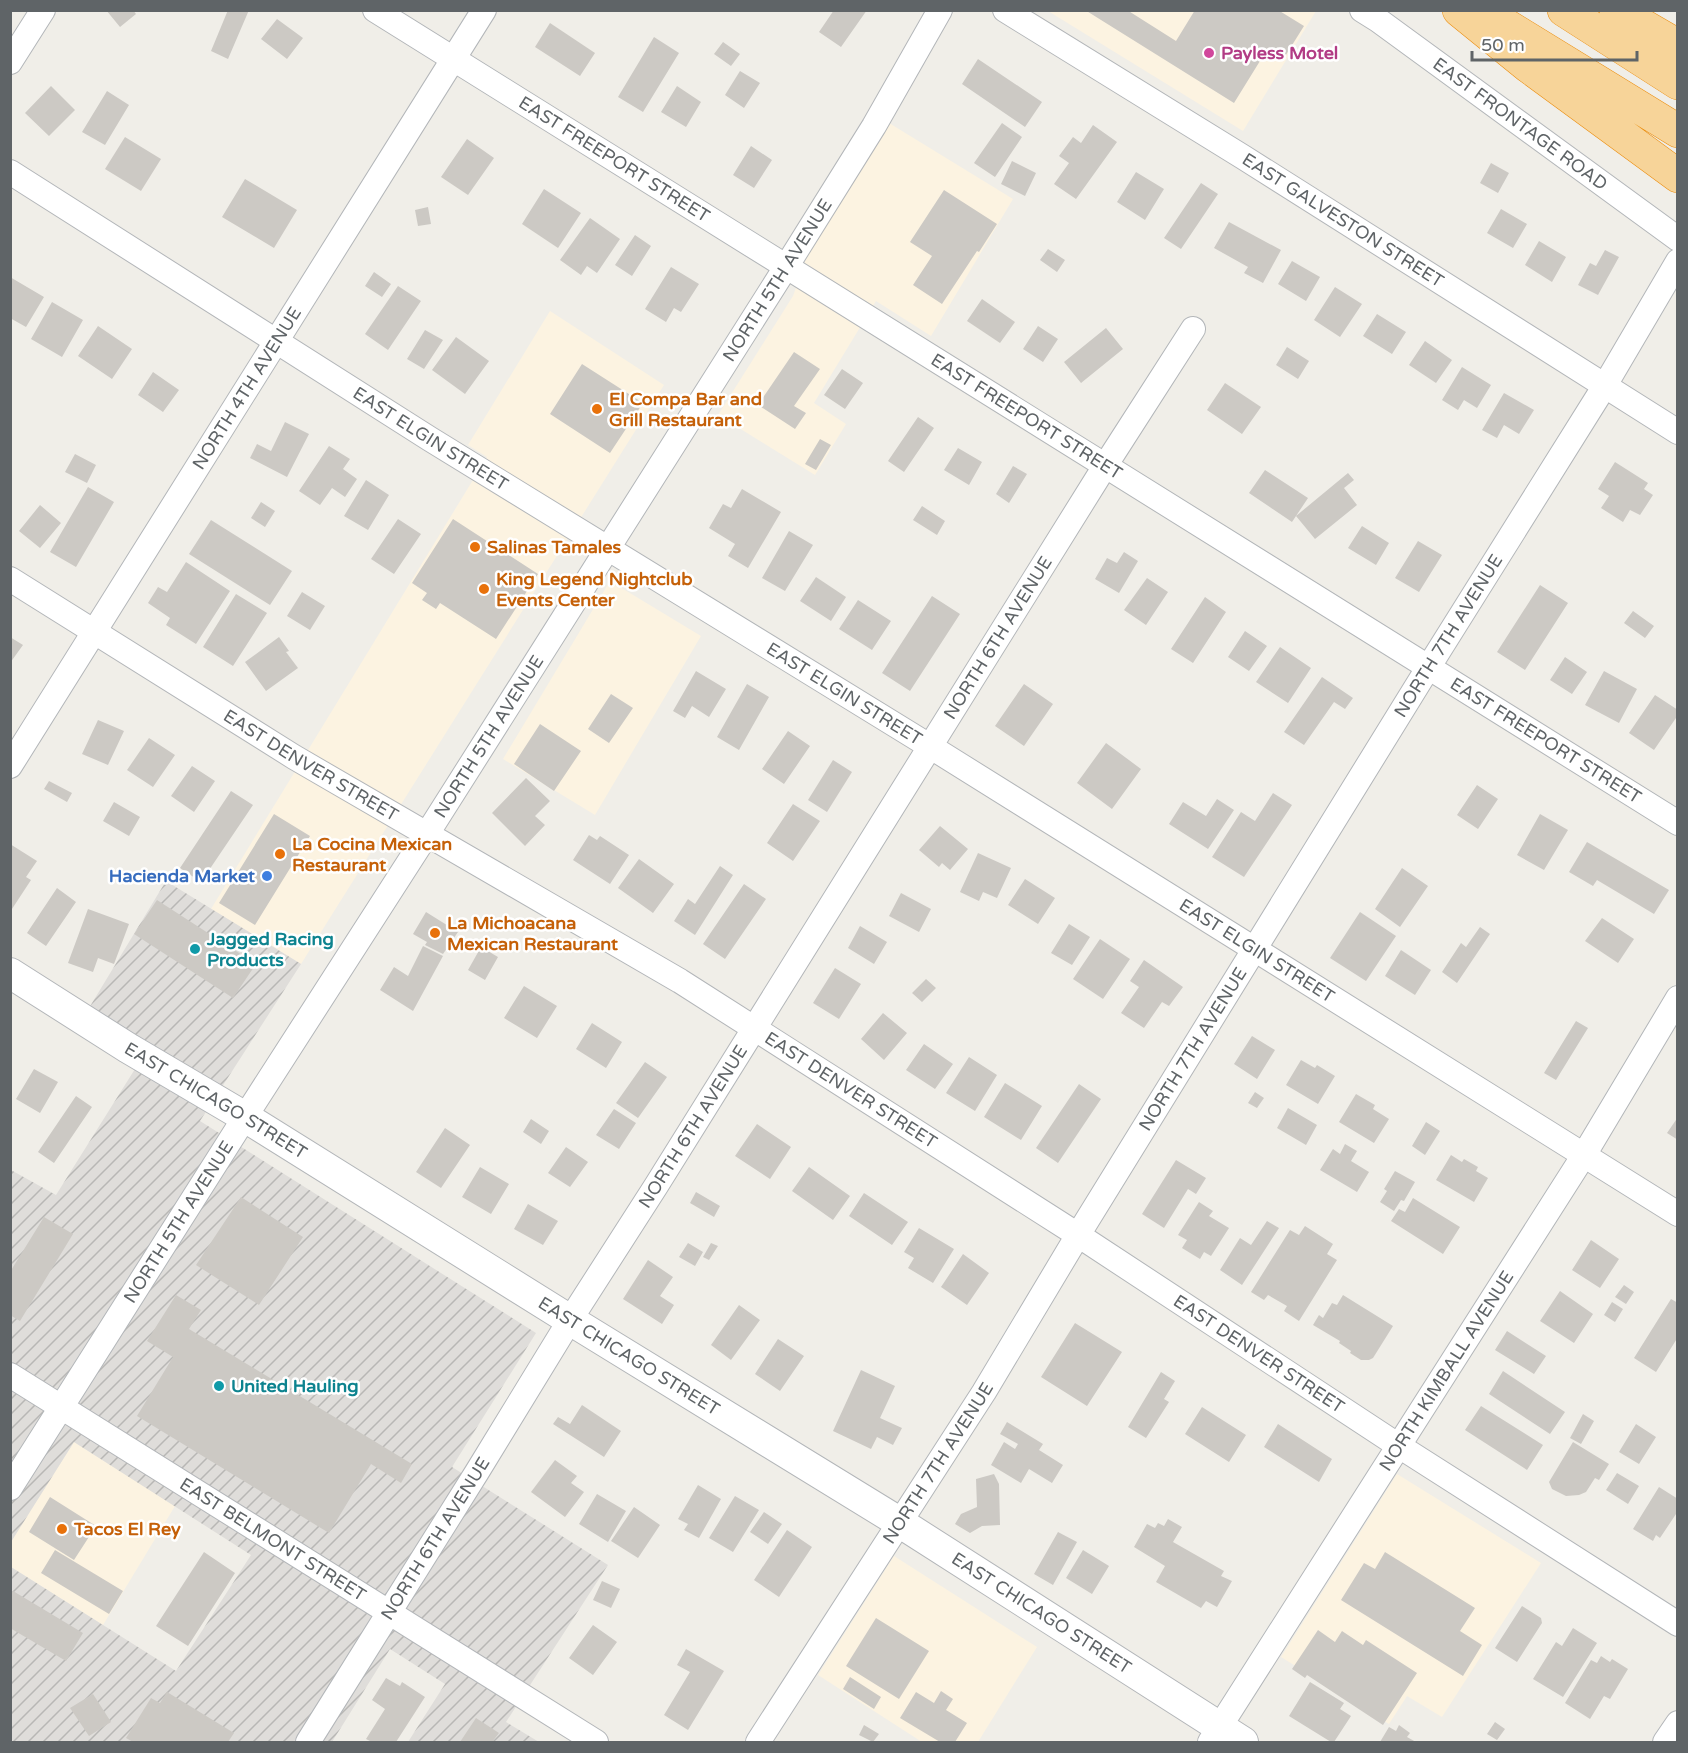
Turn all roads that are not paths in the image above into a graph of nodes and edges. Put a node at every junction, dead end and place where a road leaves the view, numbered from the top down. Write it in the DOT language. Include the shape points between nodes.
graph roads {
  1 [pos="43,10"];
  2 [pos="375,10"];
  3 [pos="484,10"];
  4 [pos="940,10"];
  5 [pos="1005,10"];
  6 [pos="1362,10"];
  7 [pos="1459,10"];
  8 [pos="1482,10"];
  9 [pos="1564,10"];
  10 [pos="1616,10"];
  11 [pos="1677,46"];
  12 [pos="453,59"];
  13 [pos="10,62"];
  14 [pos="1677,84"];
  15 [pos="1677,131"];
  16 [pos="10,172"];
  17 [pos="1677,176"];
  18 [pos="1677,239"];
  19 [pos="1677,261"];
  20 [pos="786,267"];
  21 [pos="1193,329"];
  22 [pos="276,341"];
  23 [pos="1605,387"];
  24 [pos="1677,432"];
  25 [pos="1105,466"];
  26 [pos="609,548"];
  27 [pos="10,579"];
  28 [pos="94,633"];
  29 [pos="1428,668"];
  30 [pos="931,747"];
  31 [pos="10,766"];
  32 [pos="1677,823"];
  33 [pos="427,834"];
  34 [pos="1255,950"];
  35 [pos="10,973"];
  36 [pos="1677,998"];
  37 [pos="755,1028"];
  38 [pos="245,1117"];
  39 [pos="1584,1155"];
  40 [pos="1677,1214"];
  41 [pos="1078,1235"];
  42 [pos="570,1320"];
  43 [pos="10,1375"];
  44 [pos="61,1407"];
  45 [pos="1399,1446"];
  46 [pos="10,1488"];
  47 [pos="899,1522"];
  48 [pos="389,1613"];
  49 [pos="1677,1624"];
  50 [pos="1677,1723"];
  51 [pos="1224,1738"];
  52 [pos="308,1743"];
  53 [pos="596,1743"];
  54 [pos="758,1743"];
  55 [pos="1665,1743"];
  1 -- 13 [label="street"];
  2 -- 12 [label="street, EAST FREEPORT STREET"];
  3 -- 12 [label="street, NORTH 4TH AVENUE"];
  4 -- 20 [label="street, NORTH 5TH AVENUE" via="874,126"];
  5 -- 23 [label="street, EAST GALVESTON STREET" via="1243,156"];
  6 -- 18 [label="street, EAST FRONTAGE ROAD"];
  7 -- 17 [label="highway"];
  8 -- 15 [label="highway"];
  9 -- 14 [label="highway"];
  10 -- 11 [label="highway"];
  12 -- 20 [label="street, EAST FREEPORT STREET"];
  12 -- 22 [label="street, NORTH 4TH AVENUE"];
  16 -- 22 [label="street, EAST ELGIN STREET"];
  19 -- 23 [label="street, NORTH 7TH AVENUE"];
  20 -- 25 [label="street, EAST FREEPORT STREET"];
  20 -- 26 [label="street, NORTH 5TH AVENUE"];
  21 -- 25 [label="street, NORTH 6TH AVENUE"];
  22 -- 26 [label="street, EAST ELGIN STREET"];
  22 -- 28 [label="street, NORTH 4TH AVENUE"];
  23 -- 24 [label="street, EAST GALVESTON STREET"];
  23 -- 29 [label="street, NORTH 7TH AVENUE"];
  25 -- 29 [label="street, EAST FREEPORT STREET"];
  25 -- 30 [label="street, NORTH 6TH AVENUE"];
  26 -- 30 [label="street, EAST ELGIN STREET"];
  26 -- 33 [label="street, NORTH 5TH AVENUE"];
  27 -- 28 [label="street, EAST DENVER STREET"];
  28 -- 31 [label="street, NORTH 4TH AVENUE"];
  28 -- 33 [label="street, EAST DENVER STREET"];
  29 -- 32 [label="street, EAST FREEPORT STREET"];
  29 -- 34 [label="street, NORTH 7TH AVENUE"];
  30 -- 34 [label="street, EAST ELGIN STREET"];
  30 -- 37 [label="street, NORTH 6TH AVENUE"];
  33 -- 37 [label="street, EAST DENVER STREET"];
  33 -- 38 [label="street, NORTH 5TH AVENUE"];
  34 -- 39 [label="street, EAST ELGIN STREET"];
  34 -- 41 [label="street, NORTH 7TH AVENUE"];
  35 -- 38 [label="street, EAST CHICAGO STREET"];
  36 -- 39 [label="street, NORTH KIMBALL AVENUE"];
  37 -- 41 [label="street, EAST DENVER STREET"];
  37 -- 42 [label="street, NORTH 6TH AVENUE"];
  38 -- 42 [label="street, EAST CHICAGO STREET"];
  38 -- 44 [label="street, NORTH 5TH AVENUE"];
  39 -- 40 [label="street, EAST ELGIN STREET"];
  39 -- 45 [label="street, NORTH KIMBALL AVENUE"];
  41 -- 45 [label="street, EAST DENVER STREET"];
  41 -- 47 [label="street, NORTH 7TH AVENUE" via="984,1392"];
  42 -- 47 [label="street, EAST CHICAGO STREET"];
  42 -- 48 [label="street, NORTH 6TH AVENUE"];
  43 -- 44 [label="street, EAST BELMONT STREET"];
  44 -- 46 [label="street, NORTH 5TH AVENUE"];
  44 -- 48 [label="street, EAST BELMONT STREET"];
  45 -- 49 [label="street, EAST DENVER STREET"];
  45 -- 51 [label="street, NORTH KIMBALL AVENUE"];
  47 -- 51 [label="street, EAST CHICAGO STREET"];
  47 -- 54 [label="street, NORTH 7TH AVENUE"];
  48 -- 52 [label="street, NORTH 6TH AVENUE"];
  48 -- 53 [label="street, EAST BELMONT STREET"];
  50 -- 55 [label="street"];
}
